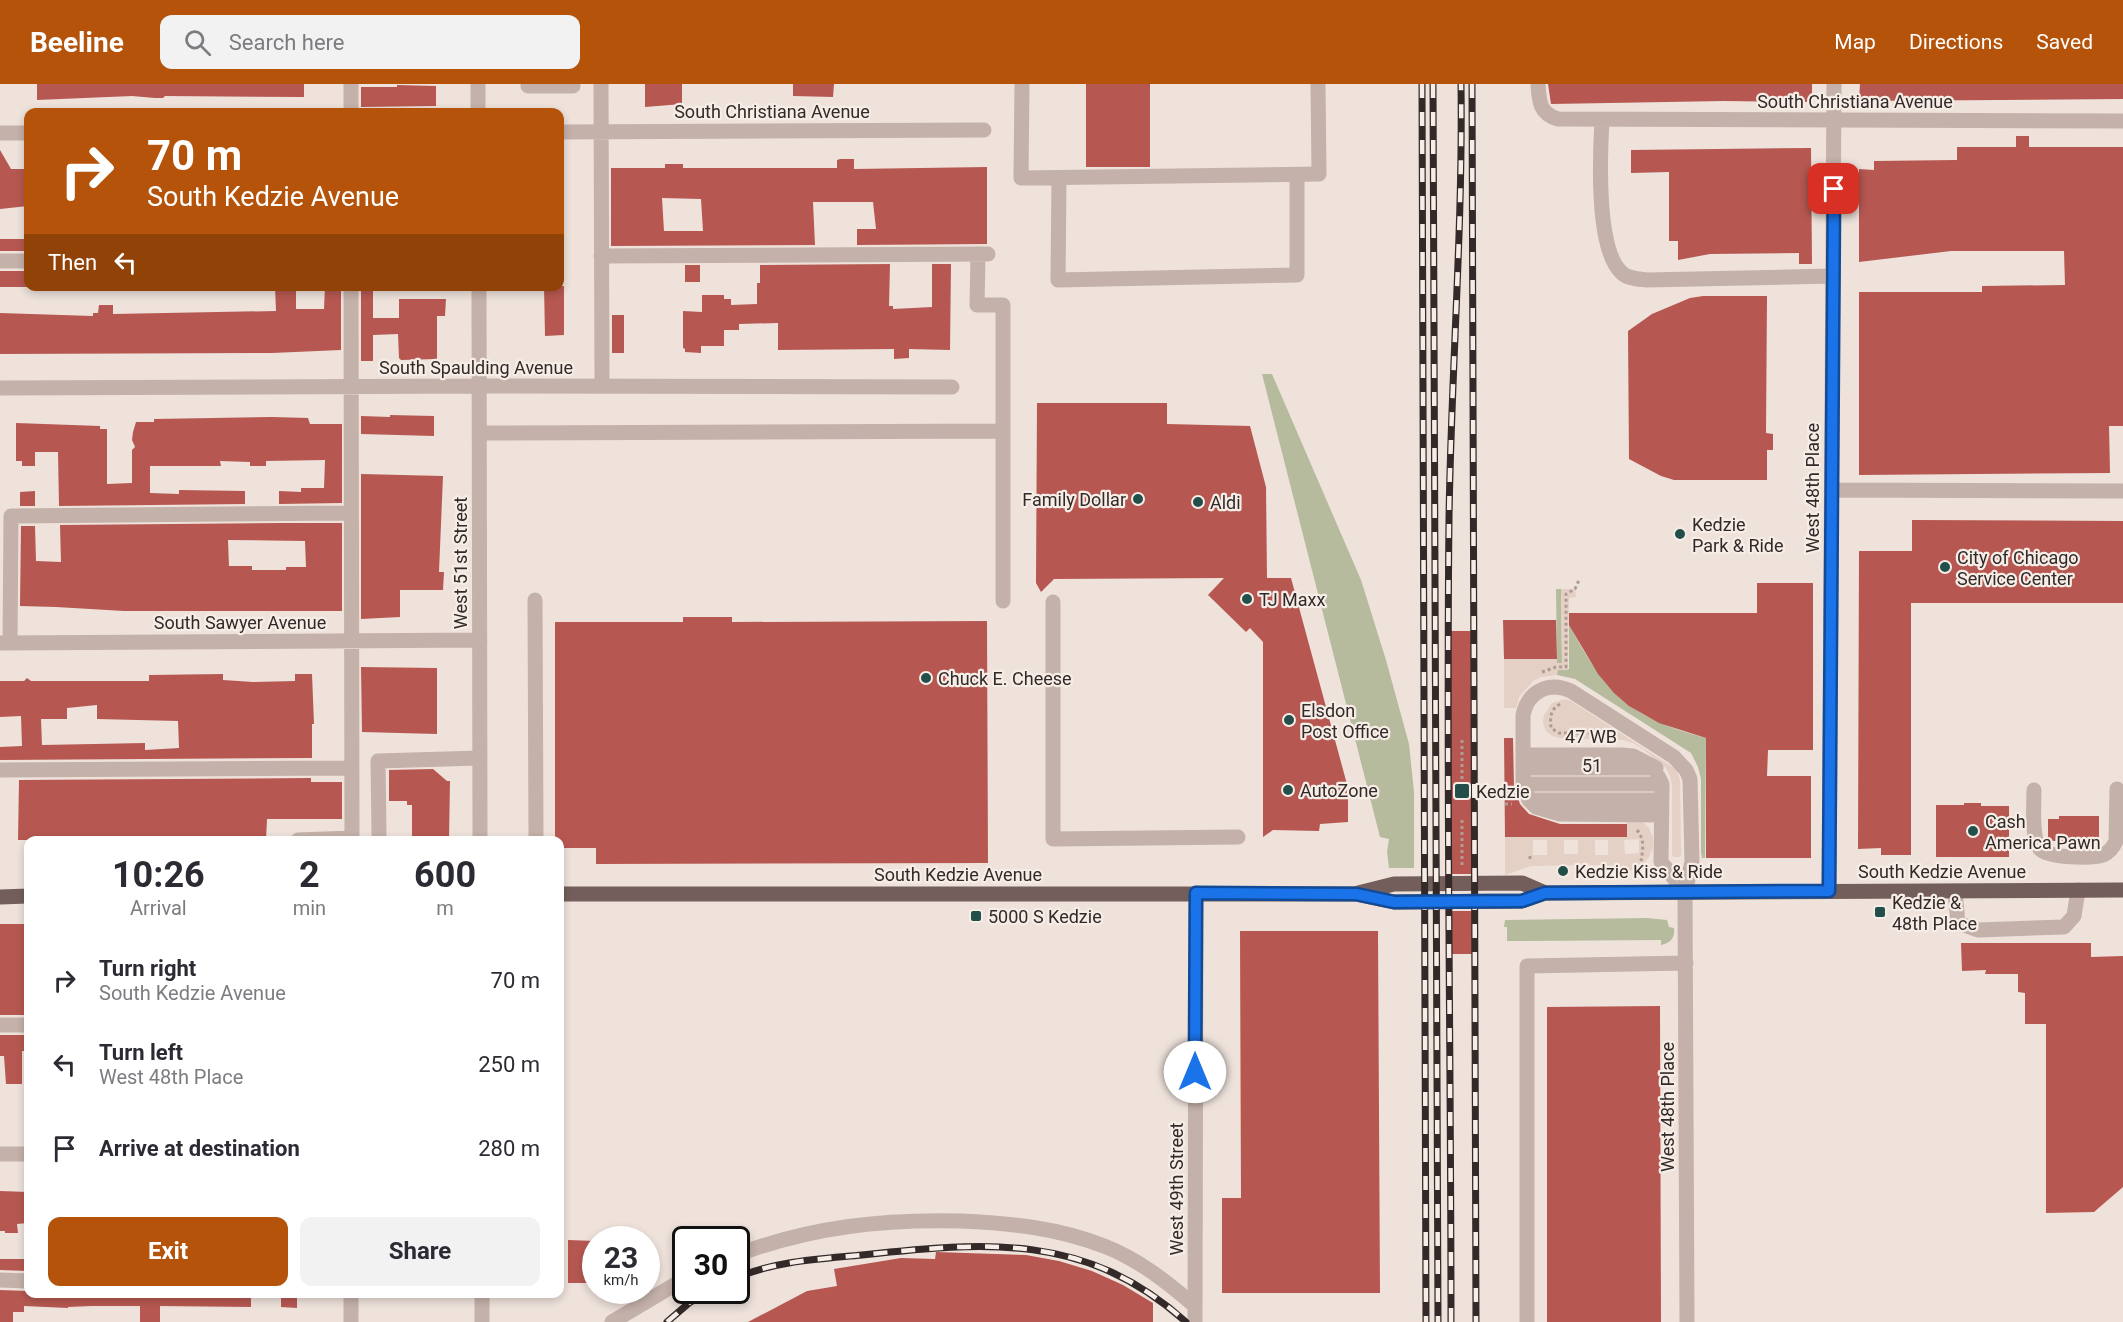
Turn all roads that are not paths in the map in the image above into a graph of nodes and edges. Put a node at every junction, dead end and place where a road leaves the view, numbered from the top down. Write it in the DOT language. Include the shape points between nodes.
graph roads {
  1 [pos="351,84"];
  2 [pos="478,84"];
  3 [pos="528,84"];
  4 [pos="573,84"];
  5 [pos="601,84"];
  6 [pos="1022,84"];
  7 [pos="1318,84"];
  8 [pos="1538,84"];
  9 [pos="1834,84"];
  10 [pos="351,108"];
  11 [pos="478,108"];
  12 [pos="1594,121"];
  13 [pos="1834,121"];
  14 [pos="2123,121"];
  15 [pos="984,130"];
  16 [pos="601,131"];
  17 [pos="564,132"];
  18 [pos="0,133"];
  19 [pos="24,133"];
  20 [pos="1297,175"];
  21 [pos="1059,178"];
  22 [pos="602,256"];
  23 [pos="0,261"];
  24 [pos="24,261"];
  25 [pos="1833,276"];
  26 [pos="351,291"];
  27 [pos="479,291"];
  28 [pos="479,386"];
  29 [pos="602,386"];
  30 [pos="351,387"];
  31 [pos="952,387"];
  32 [pos="0,388"];
  33 [pos="1003,431"];
  34 [pos="479,433"];
  35 [pos="1832,490"];
  36 [pos="2123,490"];
  37 [pos="351,513"];
  38 [pos="535,600"];
  39 [pos="1003,601"];
  40 [pos="1053,602"];
  41 [pos="480,640"];
  42 [pos="351,641"];
  43 [pos="5,643"];
  44 [pos="480,758"];
  45 [pos="1523,762"];
  46 [pos="352,768"];
  47 [pos="0,770"];
  48 [pos="1523,784"];
  49 [pos="1662,784"];
  50 [pos="2117,789"];
  51 [pos="2034,790"];
  52 [pos="1662,808"];
  53 [pos="379,834"];
  54 [pos="352,836"];
  55 [pos="480,836"];
  56 [pos="536,836"];
  57 [pos="1238,837"];
  58 [pos="2078,890"];
  59 [pos="2123,890"];
  60 [pos="1829,891"];
  61 [pos="1955,891"];
  62 [pos="1685,892"];
  63 [pos="1196,893"];
  64 [pos="564,894"];
  65 [pos="24,896"];
  66 [pos="0,897"];
  67 [pos="1686,963"];
  68 [pos="24,1025"];
  69 [pos="0,1026"];
  70 [pos="0,1154"];
  71 [pos="24,1154"];
  72 [pos="750,1250"];
  73 [pos="0,1281"];
  74 [pos="24,1281"];
  75 [pos="672,1286"];
  76 [pos="351,1298"];
  77 [pos="482,1298"];
  78 [pos="1195,1306"];
  79 [pos="1526,1321"];
  80 [pos="351,1322"];
  81 [pos="482,1322"];
  82 [pos="612,1322"];
  83 [pos="1195,1322"];
  84 [pos="1687,1322"];
  1 -- 10 [label="street"];
  2 -- 11 [label="street"];
  3 -- 4 [label="street"];
  5 -- 16 [label="street"];
  6 -- 21 [label="street" via="1021,178"];
  7 -- 20 [label="street" via="1318,174"];
  8 -- 12 [label="street, South Christiana Avenue" via="1542,109 1548,116"];
  9 -- 13 [label="street, West 48th Place"];
  12 -- 13 [label="street, South Christiana Avenue"];
  12 -- 25 [label="street" via="1605,237 1613,261 1625,276 1647,280"];
  13 -- 14 [label="street, South Christiana Avenue"];
  13 -- 25 [label="street, West 48th Place"];
  15 -- 16 [label="street, South Christiana Avenue"];
  16 -- 17 [label="street, South Christiana Avenue"];
  16 -- 22 [label="street"];
  18 -- 19 [label="street"];
  20 -- 21 [label="street"];
  20 -- 21 [label="street" via="1297,275 1058,280"];
  22 -- 29 [label="street"];
  22 -- 33 [label="street" via="983,254 978,305 1003,305"];
  23 -- 24 [label="street"];
  25 -- 35 [label="street, West 48th Place"];
  26 -- 30 [label="street"];
  27 -- 28 [label="street, West 51st Street"];
  28 -- 29 [label="street, South Spaulding Avenue"];
  28 -- 30 [label="street, South Spaulding Avenue"];
  28 -- 34 [label="street, West 51st Street"];
  29 -- 31 [label="street, South Spaulding Avenue"];
  30 -- 32 [label="street, South Spaulding Avenue"];
  30 -- 37 [label="street"];
  33 -- 34 [label="street"];
  33 -- 39 [label="street"];
  34 -- 41 [label="street, West 51st Street"];
  35 -- 36 [label="street"];
  35 -- 60 [label="street, West 48th Place"];
  37 -- 42 [label="street"];
  37 -- 43 [label="street" via="11,516"];
  38 -- 56 [label="street"];
  40 -- 57 [label="street" via="1053,839"];
  41 -- 42 [label="street, South Sawyer Avenue"];
  41 -- 44 [label="street, West 51st Street"];
  42 -- 43 [label="street, South Sawyer Avenue"];
  42 -- 46 [label="street"];
  44 -- 53 [label="street" via="378,761"];
  44 -- 55 [label="street, West 51st Street"];
  45 -- 48 [label="street, West 48th Place"];
  45 -- 49 [label="street, 47 WB" via="1633,756 1656,768"];
  45 -- 62 [label="street, West 48th Place" via="1525,706 1547,686 1571,691 1674,757 1690,779 1692,862"];
  46 -- 47 [label="street"];
  46 -- 54 [label="street"];
  48 -- 49 [label="street, 51"];
  48 -- 52 [label="street" via="1529,800"];
  49 -- 52 [label="street"];
  50 -- 51 [label="street" via="2116,842 2109,852 2093,856 2048,855 2039,848"];
  52 -- 62 [label="street" via="1661,862"];
  58 -- 59 [label="main road, South Kedzie Avenue"];
  58 -- 61 [label="main road, South Kedzie Avenue"];
  58 -- 61 [label="street" via="2074,916 2064,927 1978,930 1958,923"];
  60 -- 61 [label="main road, South Kedzie Avenue"];
  60 -- 62 [label="main road, South Kedzie Avenue"];
  62 -- 63 [label="main road, South Kedzie Avenue" via="1545,893 1522,901 1405,902 1356,894"];
  62 -- 67 [label="street, West 48th Place"];
  63 -- 64 [label="main road, South Kedzie Avenue"];
  63 -- 78 [label="street, West 49th Street"];
  65 -- 66 [label="main road"];
  67 -- 79 [label="street" via="1527,966"];
  67 -- 84 [label="street, West 48th Place"];
  68 -- 69 [label="street"];
  70 -- 71 [label="street"];
  72 -- 78 [label="street" via="798,1234 866,1224 930,1221 1028,1226 1068,1234 1136,1261"];
  73 -- 74 [label="street"];
  75 -- 82 [label="street"];
  76 -- 80 [label="street"];
  77 -- 81 [label="street"];
  78 -- 83 [label="street, West 49th Street"];
}
